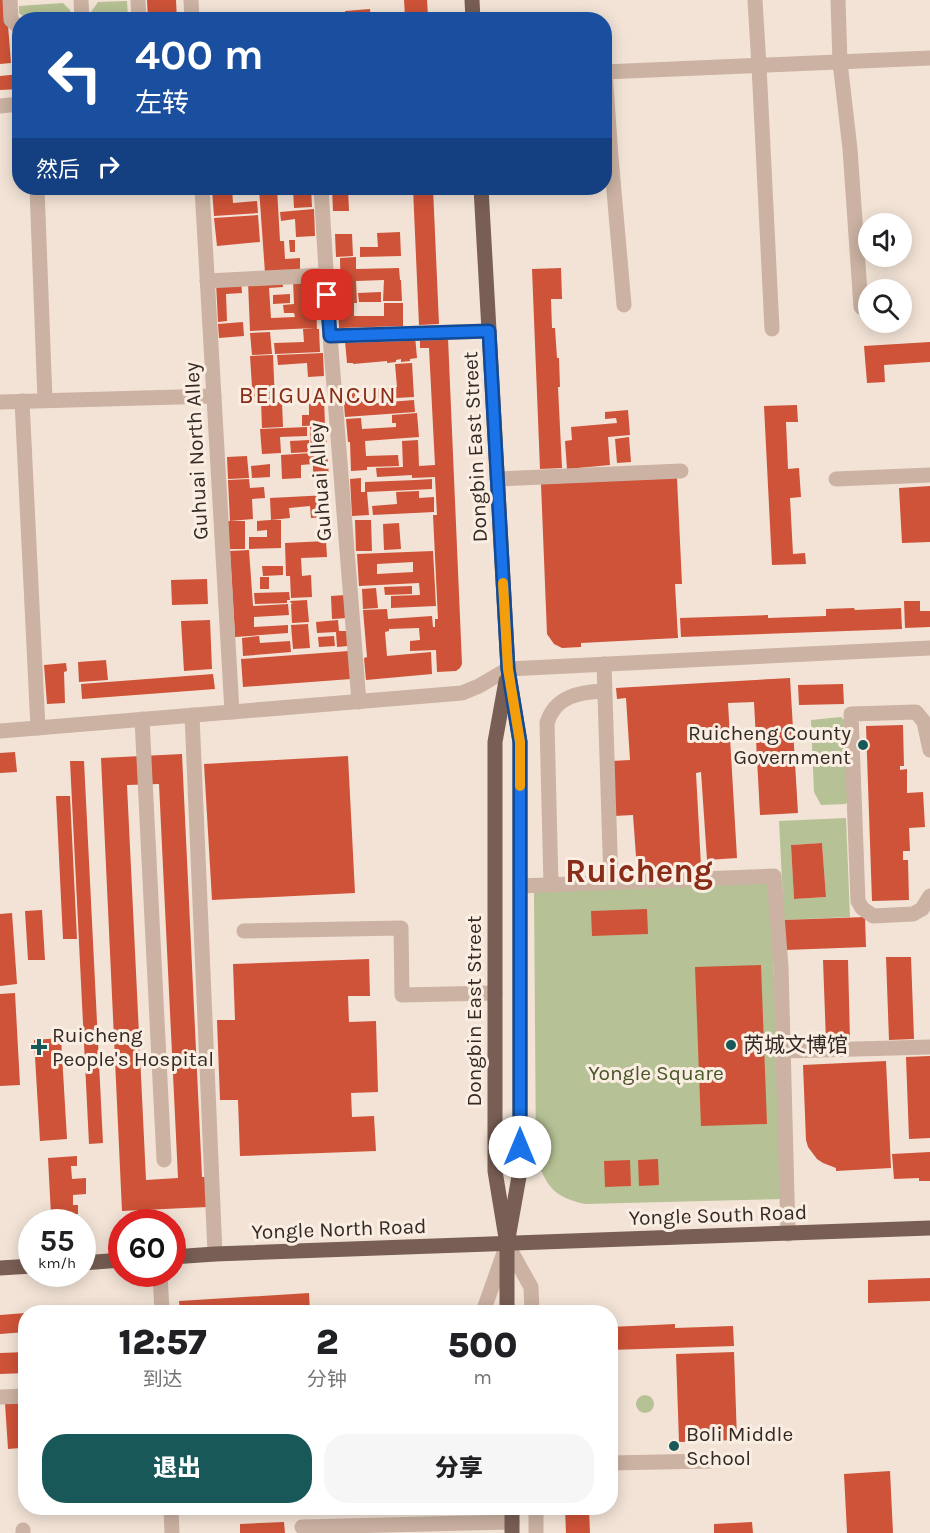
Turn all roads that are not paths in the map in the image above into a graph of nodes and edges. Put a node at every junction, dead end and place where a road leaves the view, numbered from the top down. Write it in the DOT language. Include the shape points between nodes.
graph roads {
  1 [pos="10,0"];
  2 [pos="754,0"];
  3 [pos="838,0"];
  4 [pos="12,21"];
  5 [pos="930,58"];
  6 [pos="840,62"];
  7 [pos="759,66"];
  8 [pos="612,72"];
  9 [pos="612,168"];
  10 [pos="37,195"];
  11 [pos="202,195"];
  12 [pos="321,195"];
  13 [pos="481,195"];
  14 [pos="326,275"];
  15 [pos="859,279"];
  16 [pos="207,281"];
  17 [pos="624,305"];
  18 [pos="772,329"];
  19 [pos="489,331"];
  20 [pos="330,336"];
  21 [pos="214,396"];
  22 [pos="45,400"];
  23 [pos="22,401"];
  24 [pos="0,402"];
  25 [pos="681,471"];
  26 [pos="930,475"];
  27 [pos="497,479"];
  28 [pos="836,479"];
  29 [pos="930,648"];
  30 [pos="604,664"];
  31 [pos="508,669"];
  32 [pos="604,691"];
  33 [pos="358,702"];
  34 [pos="232,712"];
  35 [pos="192,715"];
  36 [pos="142,719"];
  37 [pos="38,728"];
  38 [pos="0,731"];
  39 [pos="930,750"];
  40 [pos="611,883"];
  41 [pos="551,885"];
  42 [pos="520,886"];
  43 [pos="930,896"];
  44 [pos="244,931"];
  45 [pos="495,993"];
  46 [pos="930,1047"];
  47 [pos="783,1051"];
  48 [pos="164,1160"];
  49 [pos="930,1228"];
  50 [pos="788,1234"];
  51 [pos="507,1244"];
  52 [pos="215,1254"];
  53 [pos="186,1256"];
  54 [pos="18,1267"];
  55 [pos="0,1268"];
  56 [pos="161,1287"];
  57 [pos="162,1305"];
  58 [pos="485,1305"];
  59 [pos="507,1305"];
  60 [pos="532,1305"];
  61 [pos="18,1396"];
  62 [pos="0,1397"];
  63 [pos="710,1461"];
  64 [pos="618,1463"];
  65 [pos="171,1515"];
  66 [pos="536,1515"];
  67 [pos="488,1521"];
  68 [pos="512,1521"];
  69 [pos="302,1527"];
  70 [pos="172,1533"];
  71 [pos="536,1533"];
  1 -- 4 [label="street"];
  2 -- 7 [label="street"];
  3 -- 6 [label="street"];
  5 -- 6 [label="street"];
  6 -- 7 [label="street"];
  6 -- 15 [label="street"];
  7 -- 8 [label="street"];
  7 -- 18 [label="street"];
  9 -- 17 [label="street"];
  10 -- 22 [label="street"];
  11 -- 16 [label="street, Guhuai North Alley"];
  12 -- 14 [label="street, Guhuai Alley"];
  13 -- 19 [label="main road, Dongbin East Street"];
  14 -- 16 [label="street"];
  14 -- 20 [label="street, Guhuai Alley"];
  16 -- 21 [label="street, Guhuai North Alley"];
  19 -- 20 [label="street"];
  19 -- 27 [label="main road, Dongbin East Street"];
  20 -- 33 [label="street, Guhuai Alley"];
  21 -- 22 [label="street"];
  21 -- 34 [label="street, Guhuai North Alley"];
  22 -- 23 [label="street"];
  23 -- 24 [label="street"];
  23 -- 37 [label="street"];
  25 -- 27 [label="street"];
  26 -- 28 [label="street"];
  27 -- 31 [label="main road, Dongbin East Street"];
  29 -- 30 [label="street"];
  30 -- 31 [label="street"];
  30 -- 32 [label="street"];
  31 -- 33 [label="street" via="462,693"];
  31 -- 42 [label="main road, Dongbin East Street" via="520,742"];
  31 -- 45 [label="main road, Dongbin East Street" via="495,742"];
  32 -- 40 [label="street"];
  32 -- 41 [label="street" via="569,696 552,710 547,723"];
  33 -- 34 [label="street"];
  34 -- 35 [label="street"];
  35 -- 36 [label="street"];
  35 -- 52 [label="street"];
  36 -- 37 [label="street"];
  36 -- 48 [label="street"];
  37 -- 38 [label="street"];
  39 -- 43 [label="street" via="924,722 916,711 851,714 858,901 873,916 914,914"];
  40 -- 41 [label="street"];
  40 -- 47 [label="street" via="774,876"];
  41 -- 42 [label="street"];
  42 -- 51 [label="main road, Dongbin East Street" via="520,1171"];
  44 -- 45 [label="street" via="401,928 402,995"];
  45 -- 51 [label="main road, Dongbin East Street" via="495,1171"];
  46 -- 47 [label="street"];
  47 -- 50 [label="street"];
  49 -- 50 [label="main road, Yongle South Road"];
  50 -- 51 [label="main road, Yongle South Road"];
  51 -- 52 [label="main road, Yongle North Road"];
  51 -- 58 [label="street"];
  51 -- 59 [label="main road"];
  51 -- 60 [label="street" via="531,1287"];
  52 -- 53 [label="main road, Yongle North Road"];
  54 -- 55 [label="main road"];
  56 -- 57 [label="street"];
  61 -- 62 [label="street"];
  63 -- 64 [label="street"];
  65 -- 70 [label="street"];
  66 -- 71 [label="street"];
  67 -- 68 [label="street"];
  67 -- 69 [label="street"];
}
